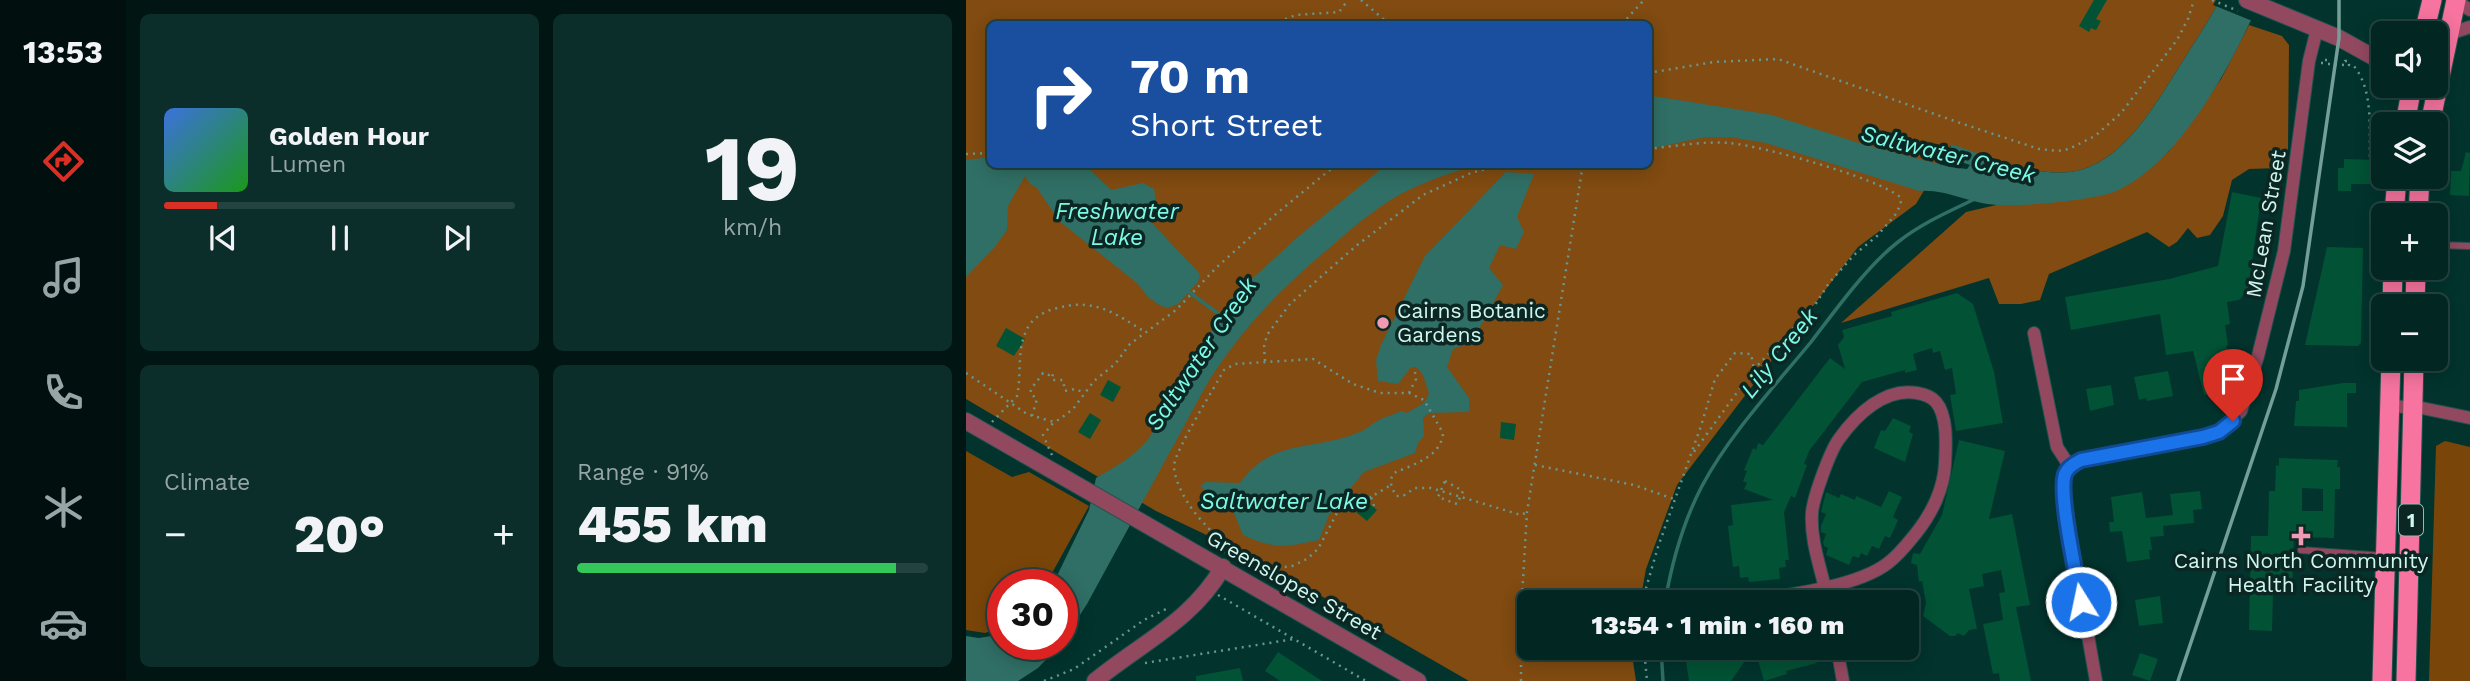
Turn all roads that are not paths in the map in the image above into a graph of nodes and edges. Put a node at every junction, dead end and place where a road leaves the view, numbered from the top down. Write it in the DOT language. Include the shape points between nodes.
graph roads {
  1 [pos="2246,0"];
  2 [pos="2431,0"];
  3 [pos="2456,0"];
  4 [pos="2470,10"];
  5 [pos="2427,21"];
  6 [pos="2470,27"];
  7 [pos="2317,29"];
  8 [pos="2449,34"];
  9 [pos="2339,38"];
  10 [pos="2448,38"];
  11 [pos="2371,46"];
  12 [pos="2371,56"];
  13 [pos="2448,245"];
  14 [pos="2470,246"];
  15 [pos="2034,333"];
  16 [pos="2390,371"];
  17 [pos="2414,371"];
  18 [pos="2389,406"];
  19 [pos="2413,407"];
  20 [pos="2470,418"];
  21 [pos="966,421"];
  22 [pos="2070,467"];
  23 [pos="2301,550"];
  24 [pos="2385,556"];
  25 [pos="1227,570"];
  26 [pos="1826,587"];
  27 [pos="1809,590"];
  28 [pos="1826,590"];
  29 [pos="1839,660"];
  30 [pos="1095,681"];
  31 [pos="1418,681"];
  32 [pos="1843,681"];
  33 [pos="2096,681"];
  34 [pos="2382,681"];
  35 [pos="2406,681"];
  1 -- 7 [label="street"];
  2 -- 5 [label="highway"];
  3 -- 4 [label="street"];
  3 -- 8 [label="highway"];
  6 -- 8 [label="street"];
  7 -- 9 [label="street"];
  7 -- 22 [label="street, McLean Street" via="2284,251 2246,401 2233,421 2211,435 2081,460"];
  8 -- 10 [label="highway"];
  9 -- 11 [label="street"];
  9 -- 12 [label="street"];
  13 -- 14 [label="lane"];
  15 -- 22 [label="street" via="2057,447"];
  16 -- 18 [label="highway, 1"];
  17 -- 19 [label="highway, 1"];
  18 -- 19 [label="street"];
  18 -- 24 [label="highway, 1"];
  19 -- 20 [label="street"];
  19 -- 35 [label="highway, 1"];
  21 -- 25 [label="street, Greenslopes Street"];
  22 -- 33 [label="street" via="2063,493"];
  23 -- 24 [label="lane"];
  24 -- 34 [label="highway, 1"];
  25 -- 30 [label="street" via="1180,618"];
  25 -- 31 [label="street, Greenslopes Street"];
  26 -- 26 [label="street" via="1886,565 1924,522 1934,503 1945,468 1945,430 1935,401 1924,394 1887,395 1837,440 1812,514 1816,555"];
  26 -- 27 [label="street"];
  26 -- 28 [label="street"];
  29 -- 32 [label="street"];
}
